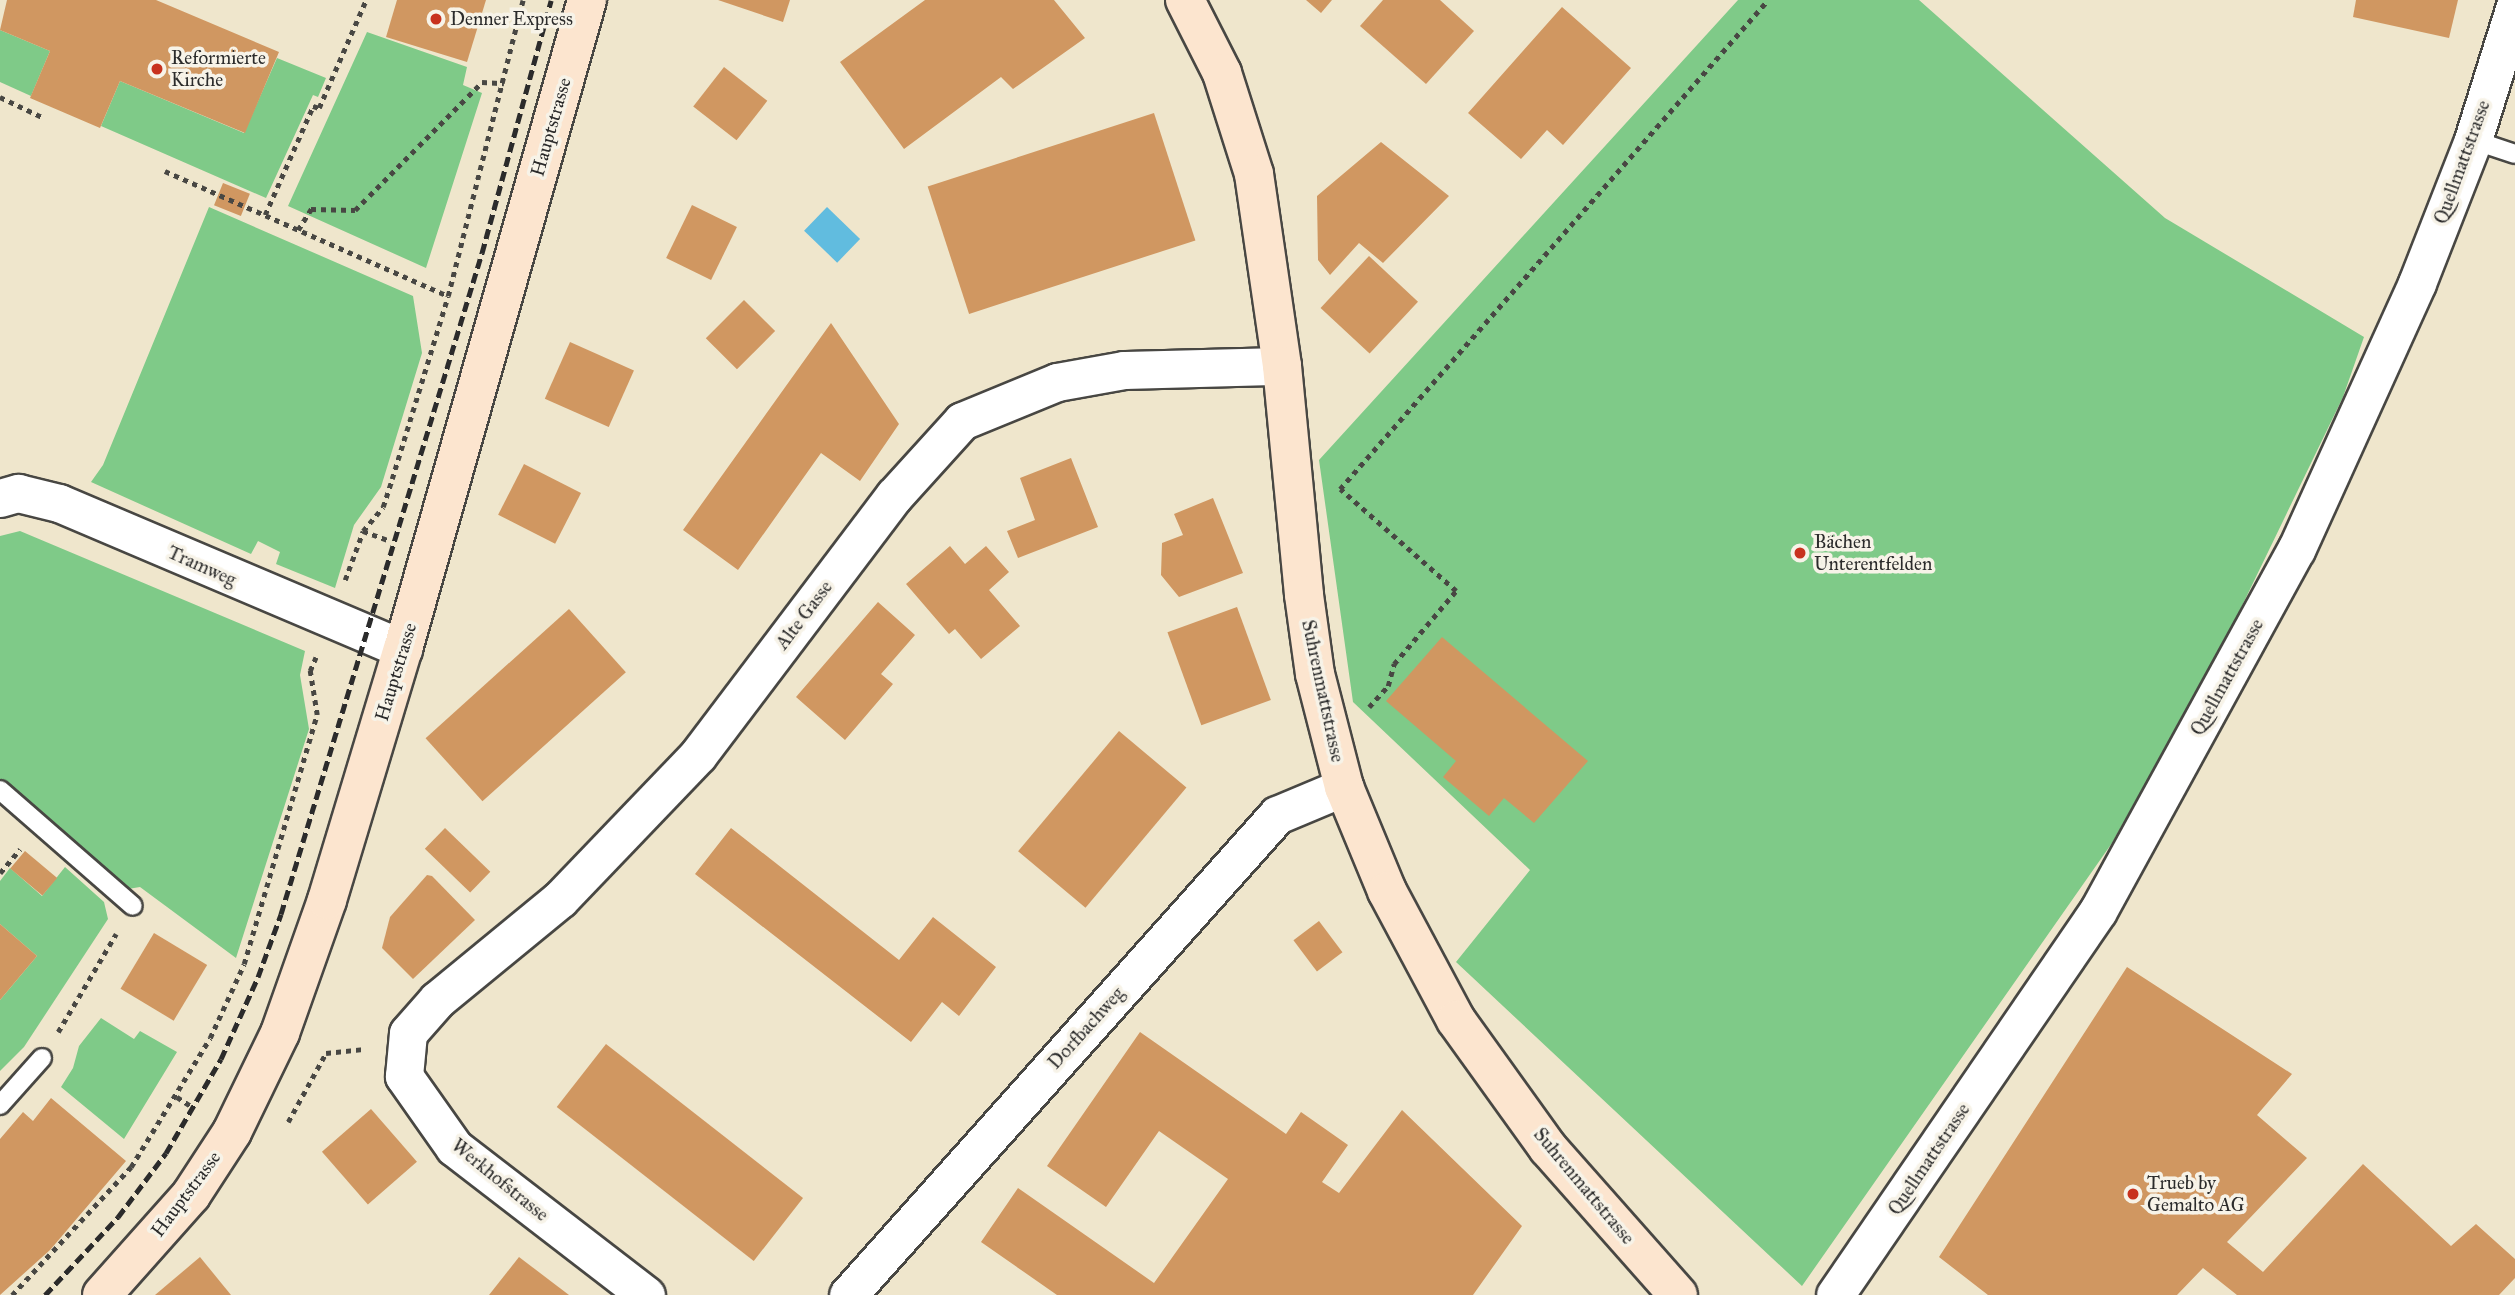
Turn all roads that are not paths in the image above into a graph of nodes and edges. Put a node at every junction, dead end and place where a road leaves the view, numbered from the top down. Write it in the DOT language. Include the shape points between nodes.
graph roads {
  1 [pos="587,0"];
  2 [pos="1185,0"];
  3 [pos="2515,6"];
  4 [pos="2473,140"];
  5 [pos="2515,154"];
  6 [pos="1282,366"];
  7 [pos="0,498"];
  8 [pos="403,649"];
  9 [pos="1344,787"];
  10 [pos="0,790"];
  11 [pos="133,906"];
  12 [pos="408,1033"];
  13 [pos="42,1058"];
  14 [pos="0,1105"];
  15 [pos="102,1295"];
  16 [pos="646,1295"];
  17 [pos="848,1295"];
  18 [pos="1678,1295"];
  19 [pos="1835,1295"];
  1 -- 8 [label="street, Hauptstrasse"];
  2 -- 6 [label="street, Suhrenmattstrasse" via="1222,73 1243,131 1268,247"];
  3 -- 4 [label="street, Quellmattstrasse"];
  4 -- 5 [label="lane"];
  4 -- 19 [label="street, Quellmattstrasse" via="2417,283 2297,550 2130,855 2098,911"];
  6 -- 9 [label="street, Suhrenmattstrasse" via="1315,674"];
  6 -- 12 [label="street, Alte Gasse" via="1124,370 1057,382 962,421 894,496 698,755 560,899 436,1000"];
  7 -- 8 [label="street, Tramweg" via="18,493 59,503"];
  8 -- 15 [label="street, Hauptstrasse" via="327,900 260,1079 191,1195"];
  9 -- 17 [label="street, Dorfbachweg" via="1277,815"];
  9 -- 18 [label="street, Suhrenmattstrasse" via="1387,891 1456,1020 1548,1148"];
  10 -- 11 [label="lane"];
  12 -- 16 [label="street, Werkhofstrasse" via="404,1076 454,1147"];
  13 -- 14 [label="lane"];
}
